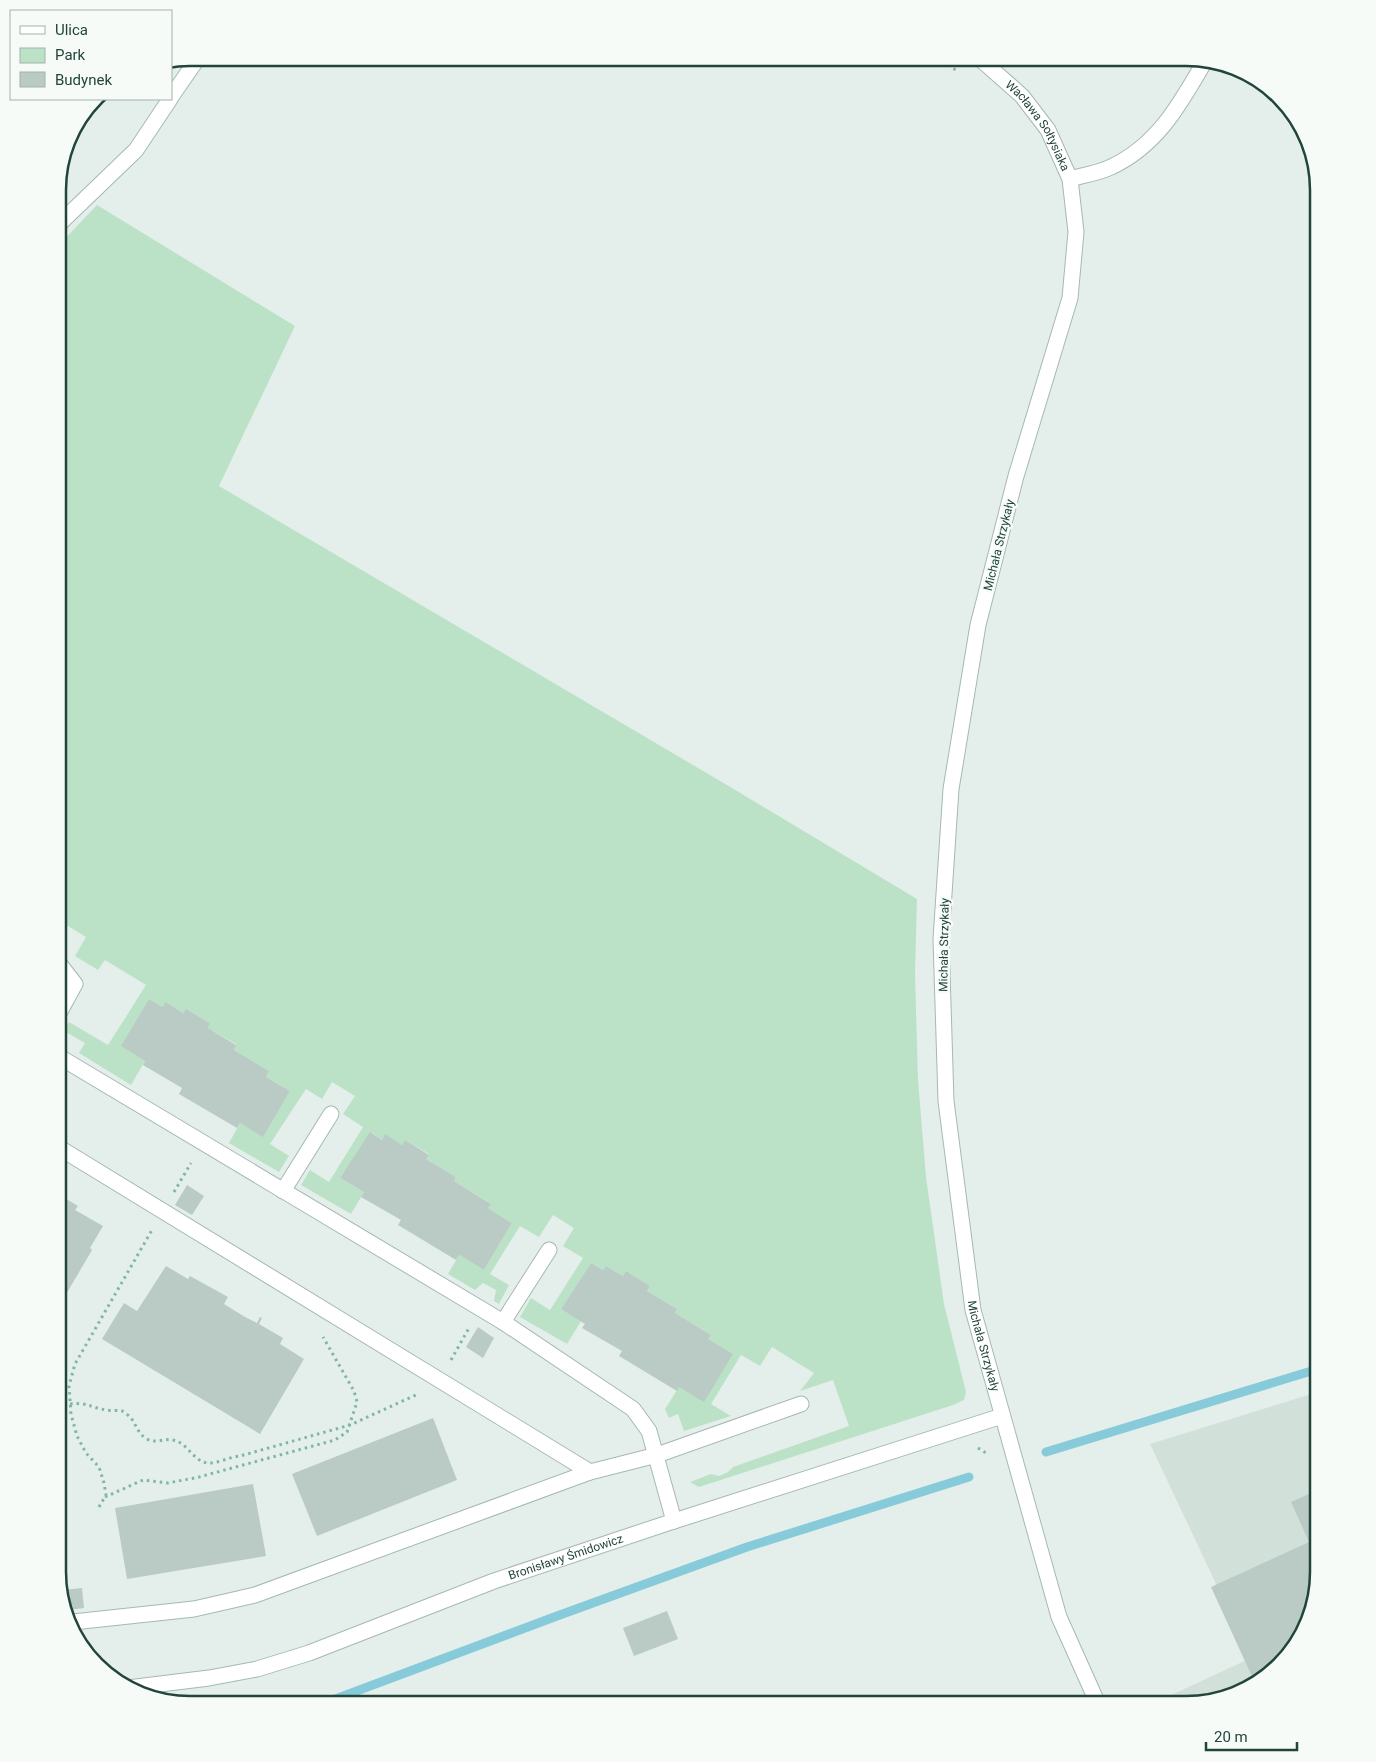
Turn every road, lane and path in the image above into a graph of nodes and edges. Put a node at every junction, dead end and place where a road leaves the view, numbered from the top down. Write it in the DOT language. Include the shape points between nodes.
graph roads {
  1 [pos="192,67"];
  2 [pos="989,67"];
  3 [pos="1200,68"];
  4 [pos="172,97"];
  5 [pos="170,100"];
  6 [pos="1070,179"];
  7 [pos="67,216"];
  8 [pos="66,973"];
  9 [pos="66,1000"];
  10 [pos="66,1061"];
  11 [pos="331,1114"];
  12 [pos="203,1143"];
  13 [pos="66,1152"];
  14 [pos="283,1192"];
  15 [pos="163,1212"];
  16 [pos="549,1250"];
  17 [pos="481,1309"];
  18 [pos="503,1322"];
  19 [pos="320,1332"];
  20 [pos="439,1380"];
  21 [pos="70,1404"];
  22 [pos="801,1404"];
  23 [pos="1002,1416"];
  24 [pos="350,1425"];
  25 [pos="656,1455"];
  26 [pos="590,1472"];
  27 [pos="105,1498"];
  28 [pos="99,1507"];
  29 [pos="674,1521"];
  30 [pos="77,1622"];
  31 [pos="143,1686"];
  32 [pos="1094,1696"];
  1 -- 4 [label="street"];
  2 -- 6 [label="street, Wacława Sołtysiaka" via="1022,96 1048,130"];
  3 -- 6 [label="street" via="1171,117 1138,152 1110,168"];
  5 -- 7 [label="street" via="136,150"];
  6 -- 23 [label="street, Michała Strzykały" via="1076,232 1070,298 1016,476 978,625 951,789 941,939 946,1102 974,1310"];
  8 -- 9 [label="street" via="75,984"];
  10 -- 12 [label="street"];
  11 -- 14 [label="street"];
  12 -- 14 [label="street"];
  12 -- 15 [label="path"];
  13 -- 15 [label="street"];
  14 -- 17 [label="street"];
  15 -- 20 [label="street"];
  15 -- 21 [label="path" via="75,1364 69,1386"];
  16 -- 18 [label="street"];
  17 -- 18 [label="street"];
  17 -- 20 [label="path"];
  18 -- 25 [label="street" via="633,1409 649,1431"];
  19 -- 24 [label="path" via="354,1391 357,1402"];
  20 -- 24 [label="path" via="432,1387"];
  20 -- 26 [label="street"];
  21 -- 24 [label="path" via="83,1402 106,1410 122,1411 148,1440 172,1439 184,1445 195,1458 208,1463"];
  21 -- 27 [label="path" via="76,1436 99,1467"];
  22 -- 25 [label="street"];
  23 -- 29 [label="street, Bronisławy Śmidowicz"];
  23 -- 32 [label="street, Michała Strzykały" via="1059,1617"];
  24 -- 27 [label="path" via="347,1432 335,1440 199,1477 168,1483 143,1480"];
  25 -- 26 [label="street"];
  25 -- 29 [label="street"];
  26 -- 30 [label="street" via="255,1595 194,1609"];
  27 -- 28 [label="path"];
  29 -- 31 [label="street, Bronisławy Śmidowicz" via="494,1581 257,1669"];
}
